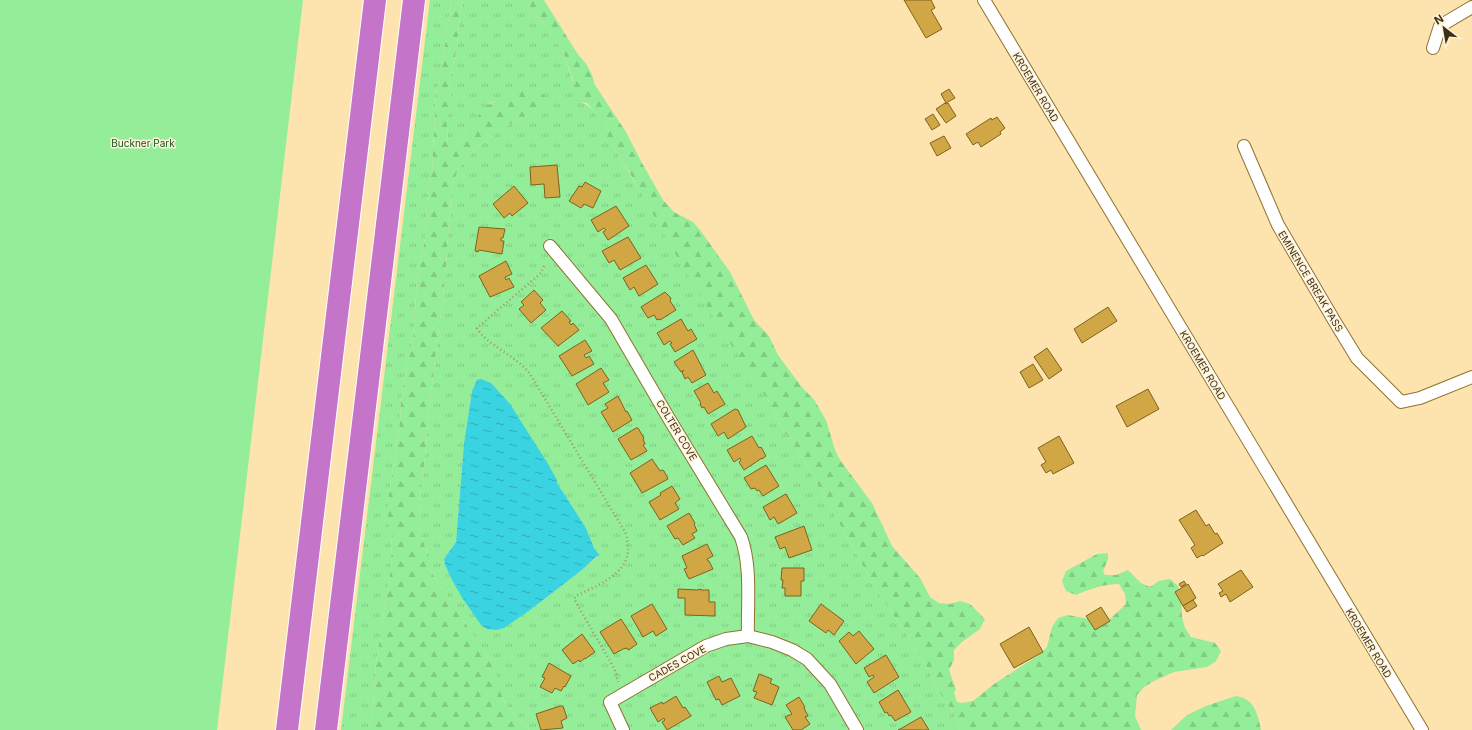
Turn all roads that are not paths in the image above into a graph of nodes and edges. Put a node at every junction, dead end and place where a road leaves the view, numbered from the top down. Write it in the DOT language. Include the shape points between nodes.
graph roads {
  1 [pos="374,0"];
  2 [pos="414,0"];
  3 [pos="984,0"];
  4 [pos="1472,7"];
  5 [pos="1433,48"];
  6 [pos="1244,146"];
  7 [pos="550,246"];
  8 [pos="1472,377"];
  9 [pos="748,636"];
  10 [pos="287,730"];
  11 [pos="326,730"];
  12 [pos="623,730"];
  13 [pos="857,730"];
  14 [pos="1422,730"];
  1 -- 10 [label="highway"];
  2 -- 11 [label="highway"];
  3 -- 14 [label="street, KROEMER ROAD"];
  4 -- 5 [label="street" via="1440,26"];
  6 -- 8 [label="street, EMINENCE BREAK PASS" via="1278,225 1357,358 1401,402 1420,398"];
  7 -- 9 [label="street, COLTER COVE" via="611,319 742,537 748,575"];
  9 -- 12 [label="street, CADES COVE" via="726,639 706,646 610,702"];
  9 -- 13 [label="street" via="792,650 807,660 830,684"];
}
